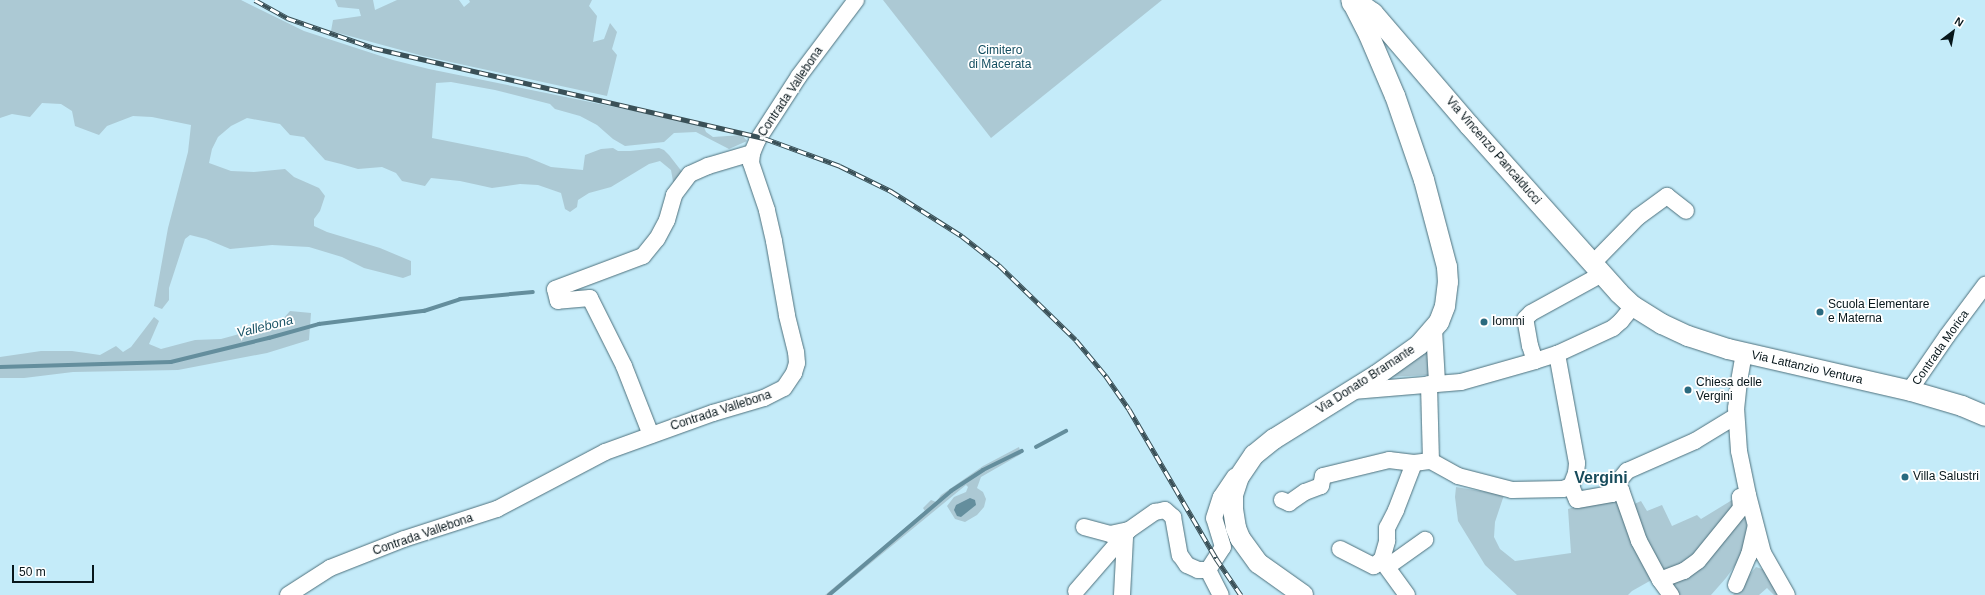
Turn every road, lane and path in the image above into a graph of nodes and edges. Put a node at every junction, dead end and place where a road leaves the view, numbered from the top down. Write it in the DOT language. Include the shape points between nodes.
graph roads {
  1 [pos="856,0"];
  2 [pos="1352,1"];
  3 [pos="752,153"];
  4 [pos="1686,211"];
  5 [pos="1598,268"];
  6 [pos="1985,285"];
  7 [pos="1633,306"];
  8 [pos="1434,329"];
  9 [pos="1744,353"];
  10 [pos="1557,354"];
  11 [pos="1535,361"];
  12 [pos="1433,384"];
  13 [pos="1350,391"];
  14 [pos="1911,391"];
  15 [pos="1736,416"];
  16 [pos="1985,416"];
  17 [pos="651,435"];
  18 [pos="1431,461"];
  19 [pos="1414,463"];
  20 [pos="1245,466"];
  21 [pos="1571,486"];
  22 [pos="1617,492"];
  23 [pos="1748,495"];
  24 [pos="1282,500"];
  25 [pos="1756,524"];
  26 [pos="1084,527"];
  27 [pos="1127,534"];
  28 [pos="1425,540"];
  29 [pos="1340,549"];
  30 [pos="1763,553"];
  31 [pos="1208,570"];
  32 [pos="1660,580"];
  33 [pos="1732,590"];
  34 [pos="1076,592"];
  35 [pos="288,595"];
  36 [pos="1122,595"];
  37 [pos="1221,595"];
  38 [pos="1303,595"];
  39 [pos="1408,595"];
  40 [pos="1671,595"];
  41 [pos="1787,595"];
  1 -- 3 [label="street, Contrada Vallebona" via="798,76"];
  2 -- 5 [label="main road, Via Vincenzo Pancalducci" via="1374,13 1469,125"];
  2 -- 8 [label="main road, Via Donato Bramante" via="1395,96 1424,180 1440,239 1448,282 1445,306"];
  3 -- 17 [label="street, Contrada Vallebona" via="751,163 767,210 796,352 797,363 794,373 784,388 777,393"];
  3 -- 17 [label="street" via="690,174 674,195 667,220 657,239 643,256 555,289 558,301 590,298 624,366"];
  4 -- 5 [label="street" via="1667,196 1638,217"];
  5 -- 7 [label="main road, Via Vincenzo Pancalducci"];
  5 -- 11 [label="street" via="1531,313 1526,319"];
  6 -- 14 [label="street, Contrada Morica"];
  7 -- 9 [label="main road, Via Lattanzio Ventura" via="1688,336"];
  7 -- 10 [label="street" via="1613,328"];
  8 -- 12 [label="street"];
  8 -- 13 [label="main road, Via Donato Bramante" via="1400,360"];
  9 -- 14 [label="main road, Via Lattanzio Ventura"];
  9 -- 15 [label="street" via="1738,381"];
  10 -- 11 [label="street"];
  10 -- 21 [label="street" via="1577,463"];
  11 -- 12 [label="street" via="1461,382"];
  12 -- 13 [label="street"];
  12 -- 18 [label="street"];
  13 -- 20 [label="main road, Via Donato Bramante" via="1274,439"];
  14 -- 16 [label="main road, Via Lattanzio Ventura" via="1962,406"];
  15 -- 22 [label="street" via="1695,441 1627,471 1617,483"];
  15 -- 23 [label="street" via="1739,451"];
  17 -- 35 [label="street, Contrada Vallebona" via="605,452 497,509 330,568"];
  18 -- 19 [label="street"];
  18 -- 21 [label="street" via="1458,476 1512,490 1564,489"];
  19 -- 24 [label="street" via="1389,460 1323,476 1321,486 1305,492 1289,503"];
  19 -- 29 [label="street" via="1387,528 1387,541 1382,559 1374,566"];
  20 -- 31 [label="street" via="1231,480 1221,497 1214,518 1223,547"];
  20 -- 38 [label="main road, Via Donato Bramante" via="1233,495 1236,528 1240,538 1258,563"];
  21 -- 22 [label="street" via="1577,500"];
  22 -- 32 [label="street"];
  23 -- 25 [label="street"];
  23 -- 32 [label="street" via="1740,497 1741,508 1698,561 1684,571"];
  25 -- 30 [label="street"];
  25 -- 33 [label="street" via="1749,555"];
  26 -- 27 [label="street" via="1110,534"];
  27 -- 31 [label="street" via="1155,512 1165,510 1172,517 1180,555 1187,565 1198,570"];
  27 -- 34 [label="street"];
  27 -- 36 [label="street"];
  28 -- 39 [label="street" via="1388,567"];
  30 -- 33 [label="street"];
  30 -- 41 [label="street"];
  31 -- 37 [label="street"];
  32 -- 40 [label="street"];
}
